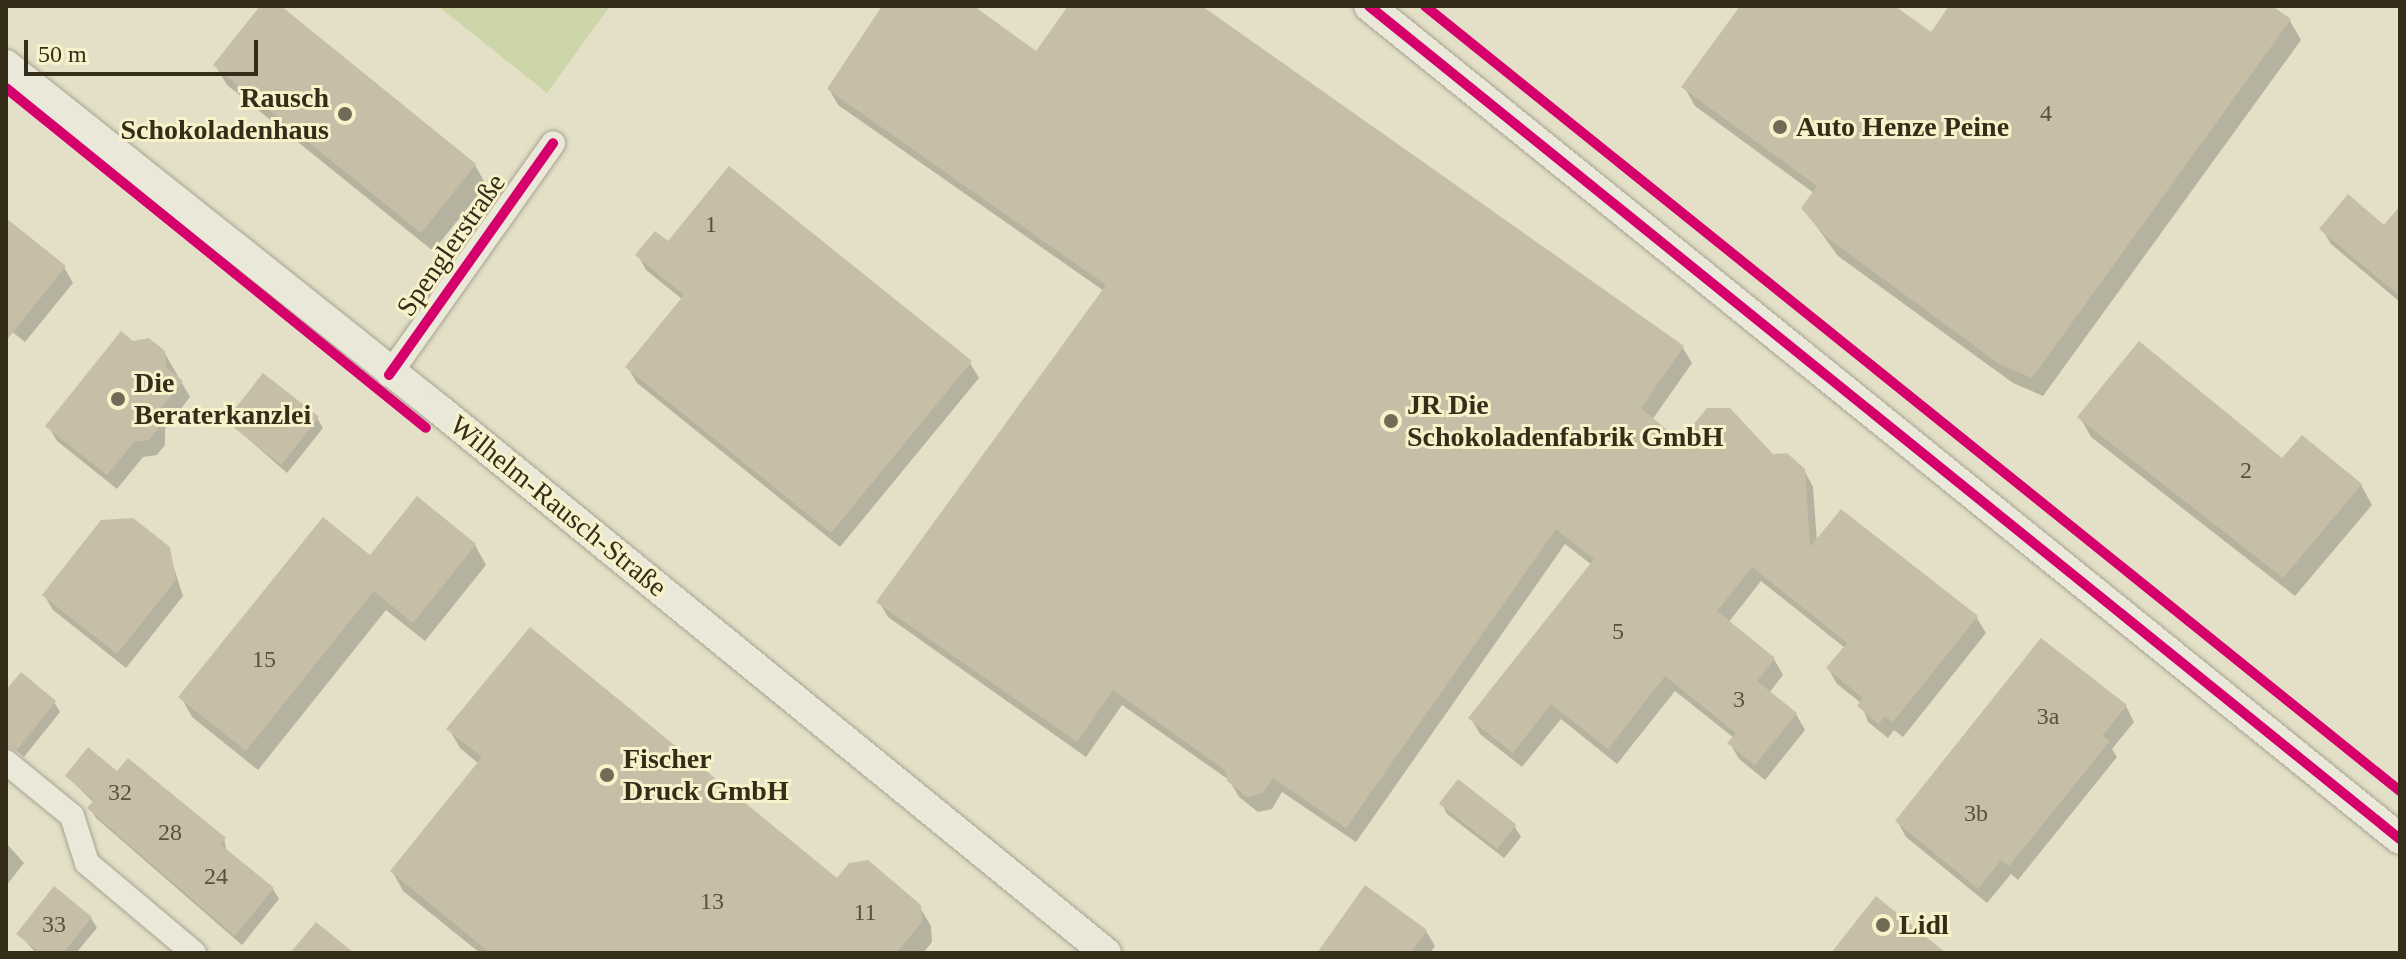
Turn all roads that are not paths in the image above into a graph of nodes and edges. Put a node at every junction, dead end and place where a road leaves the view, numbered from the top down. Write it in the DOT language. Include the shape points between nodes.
graph roads {
  1 [pos="1369,6"];
  2 [pos="6,65"];
  3 [pos="553,143"];
  4 [pos="389,375"];
  5 [pos="6,762"];
  6 [pos="2400,839"];
  7 [pos="194,953"];
  8 [pos="1106,953"];
  1 -- 6 [label="street"];
  2 -- 4 [label="street, Wilhelm-Rausch-Straße"];
  3 -- 4 [label="street, Spenglerstraße"];
  4 -- 8 [label="street, Wilhelm-Rausch-Straße" via="441,411"];
  5 -- 7 [label="street" via="72,816 87,863"];
}
